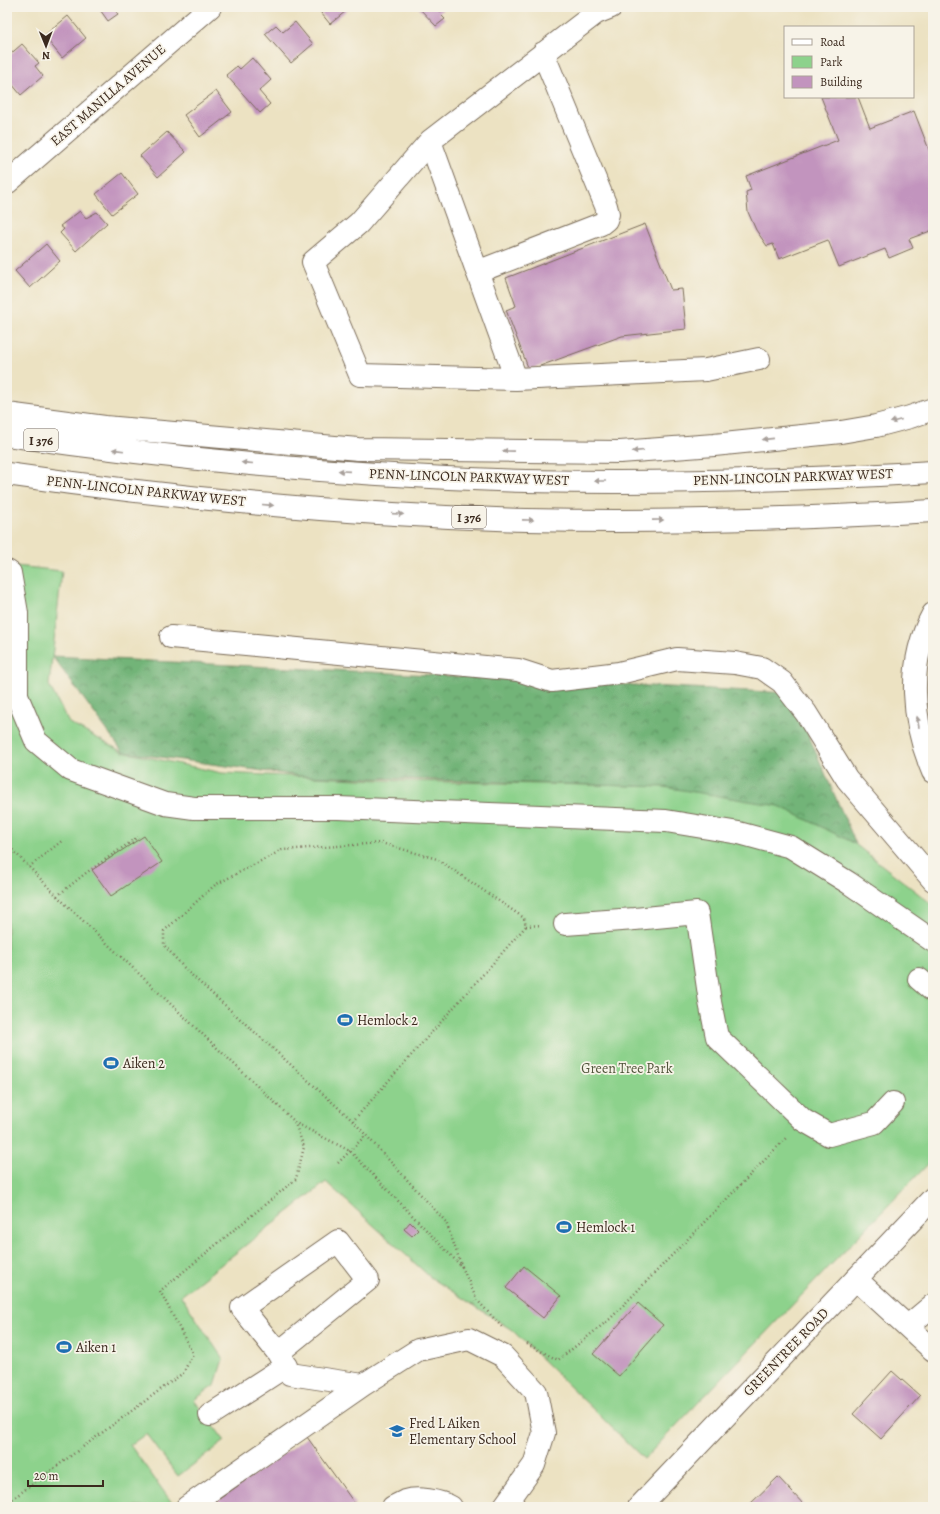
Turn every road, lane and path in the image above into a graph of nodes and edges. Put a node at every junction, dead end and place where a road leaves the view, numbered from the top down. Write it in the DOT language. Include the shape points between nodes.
graph roads {
  1 [pos="210,7"];
  2 [pos="611,7"];
  3 [pos="543,53"];
  4 [pos="430,141"];
  5 [pos="7,183"];
  6 [pos="477,272"];
  7 [pos="759,359"];
  8 [pos="516,379"];
  9 [pos="933,409"];
  10 [pos="7,414"];
  11 [pos="7,435"];
  12 [pos="933,472"];
  13 [pos="7,474"];
  14 [pos="933,511"];
  15 [pos="7,571"];
  16 [pos="933,614"];
  17 [pos="171,637"];
  18 [pos="933,772"];
  19 [pos="138,837"];
  20 [pos="63,840"];
  21 [pos="7,844"];
  22 [pos="29,867"];
  23 [pos="933,880"];
  24 [pos="57,896"];
  25 [pos="565,924"];
  26 [pos="933,941"];
  27 [pos="893,1103"];
  28 [pos="803,1120"];
  29 [pos="294,1121"];
  30 [pos="353,1121"];
  31 [pos="366,1135"];
  32 [pos="350,1151"];
  33 [pos="338,1163"];
  34 [pos="933,1198"];
  35 [pos="462,1267"];
  36 [pos="856,1279"];
  37 [pos="933,1305"];
  38 [pos="908,1326"];
  39 [pos="505,1331"];
  40 [pos="524,1343"];
  41 [pos="933,1350"];
  42 [pos="282,1359"];
  43 [pos="363,1385"];
  44 [pos="210,1415"];
  45 [pos="7,1503"];
  46 [pos="187,1507"];
  47 [pos="393,1507"];
  48 [pos="451,1507"];
  49 [pos="504,1507"];
  50 [pos="639,1507"];
  1 -- 5 [label="main road, EAST MANILLA AVENUE"];
  2 -- 3 [label="main road" via="596,13"];
  3 -- 4 [label="main road"];
  3 -- 6 [label="main road" via="608,214 601,224"];
  4 -- 6 [label="main road"];
  4 -- 8 [label="main road" via="359,223 313,262 360,375"];
  6 -- 8 [label="main road"];
  7 -- 8 [label="main road" via="706,370"];
  9 -- 10 [label="main road, one-way" via="876,426 841,432 620,452 358,449 105,428"];
  12 -- 11 [label="main road, PENN-LINCOLN PARKWAY WEST / I 376, one-way" via="759,480 490,479 397,475 193,459"];
  13 -- 14 [label="main road, PENN-LINCOLN PARKWAY WEST / I 376, one-way" via="181,497 410,515 528,520 760,519"];
  15 -- 26 [label="main road" via="10,573 17,613 18,696 36,741 71,770 165,804 194,808 338,808 666,820 739,833 791,847"];
  18 -- 16 [label="main road, one-way" via="925,753 915,709 916,662 922,639"];
  17 -- 23 [label="main road" via="518,670 552,681 619,673 677,659 735,663 762,668 782,682 806,713 847,779"];
  19 -- 24 [label="path"];
  20 -- 22 [label="path"];
  21 -- 22 [label="path"];
  22 -- 24 [label="path"];
  24 -- 29 [label="path"];
  25 -- 28 [label="main road" via="635,920 697,912 717,1037"];
  27 -- 28 [label="main road" via="874,1123 829,1135"];
  28 -- 40 [label="path" via="610,1319 558,1360"];
  29 -- 32 [label="path"];
  29 -- 45 [label="path" via="304,1147 296,1179 160,1291 194,1354 183,1373"];
  30 -- 30 [label="path" via="526,926 524,918 437,859 381,843 282,850 215,885 164,932 164,945 187,971"];
  30 -- 31 [label="path"];
  31 -- 32 [label="path"];
  31 -- 35 [label="path" via="446,1222"];
  32 -- 33 [label="path"];
  32 -- 35 [label="path"];
  34 -- 36 [label="main road, GREENTREE ROAD"];
  35 -- 39 [label="path" via="477,1300"];
  36 -- 38 [label="main road"];
  36 -- 50 [label="main road, GREENTREE ROAD"];
  37 -- 38 [label="main road"];
  38 -- 41 [label="main road"];
  42 -- 42 [label="main road" via="368,1280 338,1241 242,1308"];
  42 -- 43 [label="main road" via="290,1374"];
  42 -- 44 [label="main road"];
  43 -- 46 [label="main road"];
  43 -- 49 [label="main road" via="418,1350 469,1339 503,1356 536,1392 544,1433 534,1465"];
  47 -- 48 [label="main road" via="406,1500 428,1500 442,1502"];
}
